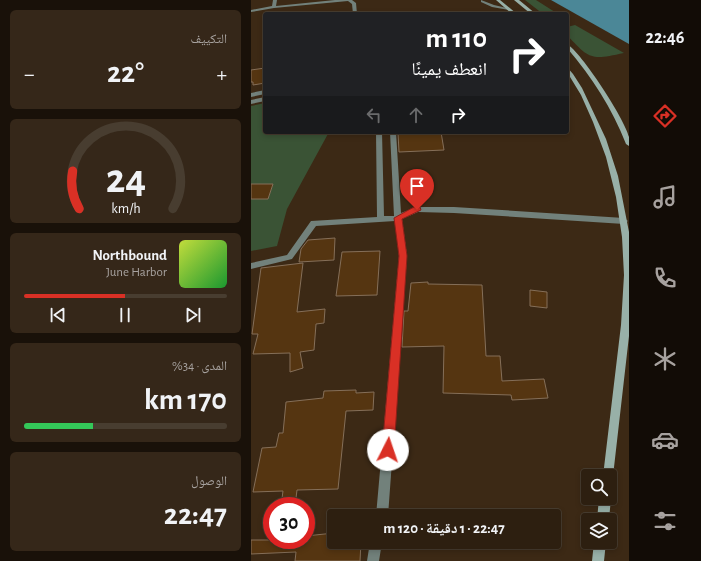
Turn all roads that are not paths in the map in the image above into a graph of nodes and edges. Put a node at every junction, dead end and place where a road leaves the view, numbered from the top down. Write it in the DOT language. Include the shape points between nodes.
graph roads {
  1 [pos="275,0"];
  2 [pos="339,0"];
  3 [pos="348,0"];
  4 [pos="498,0"];
  5 [pos="516,0"];
  6 [pos="482,1"];
  7 [pos="274,7"];
  8 [pos="509,9"];
  9 [pos="251,11"];
  10 [pos="355,12"];
  11 [pos="513,12"];
  12 [pos="531,12"];
  13 [pos="569,47"];
  14 [pos="569,72"];
  15 [pos="263,92"];
  16 [pos="251,95"];
  17 [pos="263,99"];
  18 [pos="251,102"];
  19 [pos="379,134"];
  20 [pos="393,134"];
  21 [pos="629,144"];
  22 [pos="397,200"];
  23 [pos="417,210"];
  24 [pos="398,218"];
  25 [pos="381,219"];
  26 [pos="624,221"];
  27 [pos="251,266"];
  28 [pos="609,469"];
  29 [pos="383,509"];
  30 [pos="375,549"];
  31 [pos="599,549"];
  32 [pos="373,561"];
  33 [pos="598,561"];
  1 -- 7 [label="street"];
  2 -- 3 [label="street"];
  2 -- 7 [label="street"];
  3 -- 10 [label="street" via="354,3"];
  4 -- 8 [label="street"];
  5 -- 12 [label="street"];
  6 -- 8 [label="street"];
  7 -- 9 [label="street"];
  8 -- 11 [label="street"];
  13 -- 21 [label="street" via="590,71 607,98"];
  14 -- 26 [label="street" via="586,99 602,135 615,175"];
  15 -- 16 [label="street"];
  17 -- 18 [label="street"];
  19 -- 25 [label="street"];
  20 -- 22 [label="street"];
  22 -- 23 [label="street" via="405,207"];
  22 -- 24 [label="street"];
  23 -- 24 [label="street"];
  23 -- 26 [label="street"];
  24 -- 25 [label="street"];
  24 -- 29 [label="street" via="403,256"];
  25 -- 27 [label="street" via="314,223 289,257"];
  26 -- 28 [label="street" via="628,274 621,366"];
  30 -- 32 [label="street"];
  31 -- 33 [label="street"];
}
